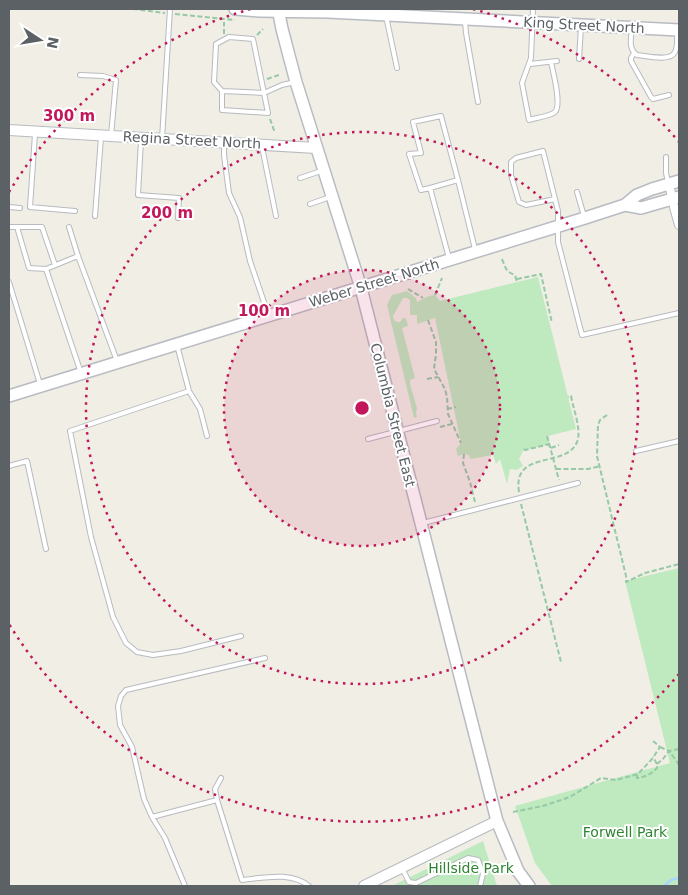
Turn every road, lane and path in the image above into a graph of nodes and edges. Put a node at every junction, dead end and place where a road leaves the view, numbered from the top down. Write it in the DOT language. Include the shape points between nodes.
graph roads {
  1 [pos="133,9"];
  2 [pos="533,9"];
  3 [pos="278,10"];
  4 [pos="328,10"];
  5 [pos="170,11"];
  6 [pos="235,14"];
  7 [pos="385,15"];
  8 [pos="465,19"];
  9 [pos="224,22"];
  10 [pos="532,22"];
  11 [pos="581,25"];
  12 [pos="632,27"];
  13 [pos="678,30"];
  14 [pos="225,38"];
  15 [pos="634,53"];
  16 [pos="579,59"];
  17 [pos="557,61"];
  18 [pos="551,62"];
  19 [pos="530,64"];
  20 [pos="397,68"];
  21 [pos="80,75"];
  22 [pos="279,75"];
  23 [pos="262,81"];
  24 [pos="296,82"];
  25 [pos="222,91"];
  26 [pos="264,93"];
  27 [pos="669,95"];
  28 [pos="478,102"];
  29 [pos="268,113"];
  30 [pos="9,130"];
  31 [pos="35,131"];
  32 [pos="275,133"];
  33 [pos="106,135"];
  34 [pos="141,138"];
  35 [pos="162,139"];
  36 [pos="224,142"];
  37 [pos="262,144"];
  38 [pos="316,148"];
  39 [pos="666,157"];
  40 [pos="323,170"];
  41 [pos="300,178"];
  42 [pos="458,180"];
  43 [pos="674,182"];
  44 [pos="430,188"];
  45 [pos="577,192"];
  46 [pos="332,196"];
  47 [pos="555,198"];
  48 [pos="676,198"];
  49 [pos="310,204"];
  50 [pos="625,205"];
  51 [pos="9,207"];
  52 [pos="20,208"];
  53 [pos="75,211"];
  54 [pos="95,216"];
  55 [pos="276,216"];
  56 [pos="178,218"];
  57 [pos="585,218"];
  58 [pos="679,225"];
  59 [pos="9,227"];
  60 [pos="17,227"];
  61 [pos="69,227"];
  62 [pos="558,227"];
  63 [pos="476,252"];
  64 [pos="78,256"];
  65 [pos="502,259"];
  66 [pos="450,260"];
  67 [pos="55,265"];
  68 [pos="46,268"];
  69 [pos="442,278"];
  70 [pos="9,282"];
  71 [pos="361,288"];
  72 [pos="408,289"];
  73 [pos="435,295"];
  74 [pos="424,298"];
  75 [pos="679,313"];
  76 [pos="269,316"];
  77 [pos="428,320"];
  78 [pos="552,323"];
  79 [pos="177,345"];
  80 [pos="117,363"];
  81 [pos="82,374"];
  82 [pos="438,377"];
  83 [pos="427,379"];
  84 [pos="40,387"];
  85 [pos="189,391"];
  86 [pos="9,396"];
  87 [pos="568,397"];
  88 [pos="456,407"];
  89 [pos="447,409"];
  90 [pos="607,415"];
  91 [pos="437,421"];
  92 [pos="452,424"];
  93 [pos="438,428"];
  94 [pos="398,432"];
  95 [pos="207,436"];
  96 [pos="548,436"];
  97 [pos="368,439"];
  98 [pos="679,441"];
  99 [pos="461,443"];
  100 [pos="550,444"];
  101 [pos="559,445"];
  102 [pos="550,448"];
  103 [pos="524,449"];
  104 [pos="636,451"];
  105 [pos="464,454"];
  106 [pos="553,457"];
  107 [pos="9,466"];
  108 [pos="600,466"];
  109 [pos="556,469"];
  110 [pos="559,481"];
  111 [pos="578,483"];
  112 [pos="520,498"];
  113 [pos="478,510"];
  114 [pos="421,524"];
  115 [pos="46,549"];
  116 [pos="679,564"];
  117 [pos="241,636"];
  118 [pos="265,658"];
  119 [pos="560,662"];
  120 [pos="652,740"];
  121 [pos="660,747"];
  122 [pos="679,749"];
  123 [pos="669,751"];
  124 [pos="653,757"];
  125 [pos="657,764"];
  126 [pos="679,766"];
  127 [pos="638,774"];
  128 [pos="221,778"];
  129 [pos="217,800"];
  130 [pos="513,812"];
  131 [pos="152,817"];
  132 [pos="497,821"];
  133 [pos="402,868"];
  134 [pos="242,880"];
  135 [pos="185,886"];
  136 [pos="244,886"];
  137 [pos="309,886"];
  138 [pos="364,886"];
  139 [pos="480,886"];
  140 [pos="529,886"];
  1 -- 5 [label="path"];
  2 -- 10 [label="lane"];
  3 -- 4 [label="main road, King Street North"];
  3 -- 6 [label="main road, King Street North"];
  3 -- 24 [label="main road, Columbia Street East"];
  4 -- 7 [label="main road, King Street North"];
  5 -- 6 [label="path"];
  5 -- 35 [label="lane"];
  7 -- 8 [label="main road, King Street North"];
  7 -- 20 [label="lane"];
  8 -- 10 [label="main road, King Street North"];
  8 -- 28 [label="lane"];
  9 -- 14 [label="path"];
  10 -- 11 [label="main road, King Street North"];
  10 -- 19 [label="lane"];
  11 -- 12 [label="main road, King Street North"];
  11 -- 16 [label="lane"];
  12 -- 13 [label="main road, King Street North"];
  12 -- 15 [label="lane" via="631,48"];
  13 -- 15 [label="lane" via="676,51 672,57"];
  14 -- 23 [label="lane" via="253,39"];
  14 -- 25 [label="lane" via="216,44 214,82"];
  15 -- 27 [label="lane" via="631,61 651,97"];
  17 -- 18 [label="lane"];
  18 -- 19 [label="lane"];
  18 -- 19 [label="lane" via="557,110 529,120 522,83"];
  21 -- 33 [label="lane" via="116,80"];
  22 -- 23 [label="path"];
  23 -- 26 [label="lane"];
  24 -- 26 [label="lane"];
  24 -- 38 [label="main road, Columbia Street East"];
  25 -- 26 [label="lane"];
  25 -- 29 [label="lane" via="222,110"];
  26 -- 29 [label="lane"];
  29 -- 32 [label="path"];
  30 -- 31 [label="street, Regina Street North"];
  31 -- 33 [label="street, Regina Street North"];
  31 -- 53 [label="lane" via="30,207"];
  33 -- 34 [label="street, Regina Street North"];
  33 -- 54 [label="lane"];
  34 -- 35 [label="street, Regina Street North"];
  34 -- 56 [label="lane" via="138,195 179,198"];
  35 -- 36 [label="street, Regina Street North"];
  36 -- 37 [label="street, Regina Street North"];
  36 -- 76 [label="lane" via="229,193 240,217 250,261"];
  37 -- 38 [label="street, Regina Street North"];
  37 -- 55 [label="lane"];
  38 -- 40 [label="main road, Columbia Street East"];
  39 -- 43 [label="lane" via="666,173"];
  40 -- 41 [label="lane"];
  40 -- 46 [label="main road, Columbia Street East"];
  42 -- 44 [label="lane"];
  42 -- 44 [label="lane" via="440,116 413,122 421,153 409,154 421,190"];
  42 -- 63 [label="lane"];
  43 -- 48 [label="street"];
  43 -- 50 [label="main road, Weber Street North" via="636,195"];
  44 -- 66 [label="lane"];
  45 -- 57 [label="lane"];
  46 -- 49 [label="lane"];
  46 -- 71 [label="main road, Columbia Street East"];
  47 -- 47 [label="lane" via="543,151 511,162 511,174 521,204"];
  47 -- 62 [label="lane"];
  48 -- 50 [label="main road, Weber Street North" via="641,208"];
  48 -- 58 [label="street"];
  50 -- 57 [label="main road, Weber Street North"];
  51 -- 52 [label="lane"];
  57 -- 62 [label="main road, Weber Street North"];
  59 -- 60 [label="lane"];
  60 -- 67 [label="lane" via="42,227"];
  60 -- 68 [label="lane" via="29,268"];
  61 -- 64 [label="lane"];
  62 -- 63 [label="main road, Weber Street North"];
  62 -- 75 [label="lane" via="558,242 582,335"];
  63 -- 66 [label="main road, Weber Street North"];
  64 -- 67 [label="lane"];
  64 -- 80 [label="lane"];
  65 -- 78 [label="path" via="517,281 540,274"];
  66 -- 71 [label="main road, Weber Street North"];
  67 -- 68 [label="lane"];
  68 -- 81 [label="lane"];
  69 -- 73 [label="path"];
  70 -- 84 [label="lane"];
  71 -- 76 [label="main road, Weber Street North"];
  71 -- 94 [label="main road, Columbia Street East"];
  72 -- 74 [label="path"];
  76 -- 79 [label="main road, Weber Street North"];
  77 -- 82 [label="path" via="436,342 434,369"];
  79 -- 80 [label="main road, Weber Street North"];
  79 -- 85 [label="lane"];
  80 -- 81 [label="main road, Weber Street North"];
  81 -- 84 [label="main road, Weber Street North"];
  82 -- 83 [label="path"];
  82 -- 89 [label="path" via="445,389"];
  84 -- 86 [label="main road, Weber Street North"];
  85 -- 95 [label="lane" via="200,409"];
  85 -- 117 [label="lane" via="70,431 91,536 113,617 126,644 137,652 153,655 181,651"];
  87 -- 106 [label="path" via="571,396 579,432 577,443 572,449"];
  88 -- 89 [label="path"];
  89 -- 92 [label="path"];
  90 -- 108 [label="path" via="598,425 597,456"];
  91 -- 94 [label="lane"];
  92 -- 93 [label="path"];
  92 -- 99 [label="path"];
  94 -- 97 [label="lane"];
  94 -- 114 [label="main road, Columbia Street East"];
  96 -- 100 [label="path"];
  98 -- 104 [label="lane"];
  100 -- 102 [label="path"];
  100 -- 103 [label="path"];
  101 -- 102 [label="path"];
  102 -- 106 [label="path"];
  105 -- 113 [label="path" via="463,463"];
  106 -- 109 [label="path"];
  106 -- 112 [label="path" via="524,468 519,475"];
  107 -- 115 [label="lane" via="27,461"];
  108 -- 109 [label="path"];
  108 -- 116 [label="path" via="626,582"];
  109 -- 110 [label="path"];
  111 -- 112 [label="lane"];
  112 -- 113 [label="lane"];
  112 -- 119 [label="path"];
  113 -- 114 [label="lane"];
  114 -- 132 [label="main road, Columbia Street East"];
  118 -- 131 [label="lane" via="126,690 121,696 118,706 120,725 132,747 144,799"];
  120 -- 121 [label="path"];
  121 -- 123 [label="path"];
  121 -- 124 [label="path"];
  122 -- 123 [label="path"];
  123 -- 125 [label="path"];
  123 -- 126 [label="path"];
  124 -- 125 [label="path"];
  124 -- 127 [label="path"];
  125 -- 127 [label="path" via="657,768 644,778 637,778"];
  127 -- 130 [label="path" via="616,780 601,778 570,797"];
  128 -- 129 [label="lane" via="215,789"];
  129 -- 131 [label="lane"];
  129 -- 134 [label="lane"];
  131 -- 135 [label="lane" via="165,838"];
  132 -- 133 [label="street"];
  132 -- 140 [label="main road, Columbia Street East" via="518,871"];
  133 -- 138 [label="street"];
  133 -- 139 [label="lane" via="409,882 416,883 468,858 478,860 483,874"];
  134 -- 136 [label="lane"];
  134 -- 137 [label="lane" via="282,876 295,878"];
}
